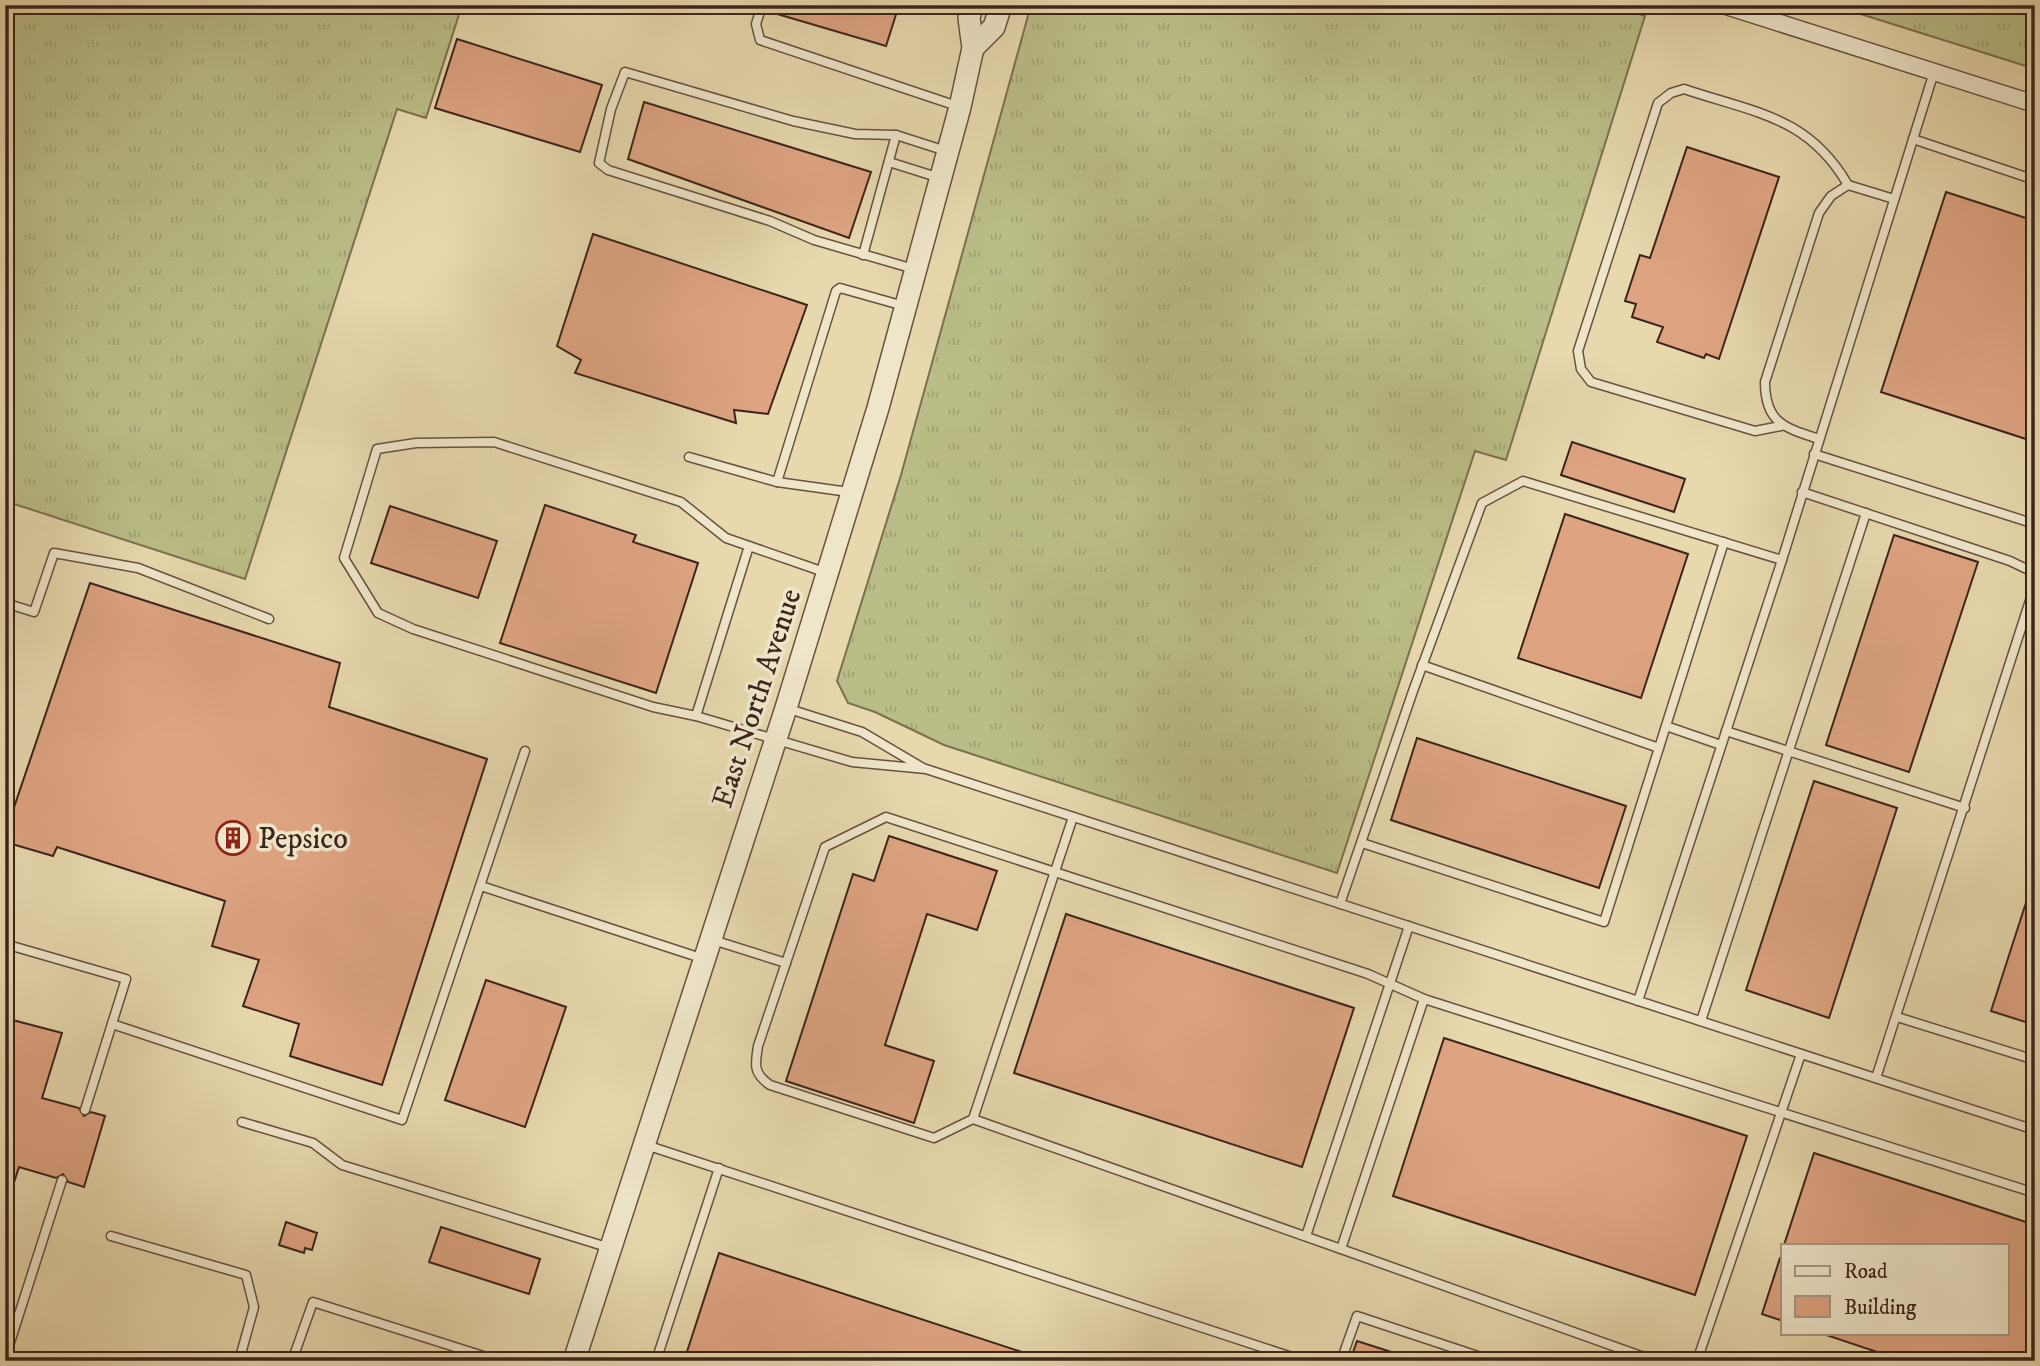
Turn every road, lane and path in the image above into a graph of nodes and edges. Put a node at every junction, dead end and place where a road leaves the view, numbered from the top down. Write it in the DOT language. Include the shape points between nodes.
graph roads {
  1 [pos="762,5"];
  2 [pos="972,5"];
  3 [pos="1001,5"];
  4 [pos="1723,5"];
  5 [pos="973,48"];
  6 [pos="1934,72"];
  7 [pos="2035,104"];
  8 [pos="960,107"];
  9 [pos="896,135"];
  10 [pos="1913,139"];
  11 [pos="949,152"];
  12 [pos="889,162"];
  13 [pos="942,179"];
  14 [pos="2035,180"];
  15 [pos="1848,186"];
  16 [pos="1894,199"];
  17 [pos="863,255"];
  18 [pos="917,270"];
  19 [pos="907,307"];
  20 [pos="1781,426"];
  21 [pos="1819,439"];
  22 [pos="1814,454"];
  23 [pos="689,457"];
  24 [pos="777,482"];
  25 [pos="1802,492"];
  26 [pos="852,493"];
  27 [pos="1866,513"];
  28 [pos="2035,524"];
  29 [pos="1724,542"];
  30 [pos="749,546"];
  31 [pos="1782,560"];
  32 [pos="827,573"];
  33 [pos="2035,573"];
  34 [pos="2035,586"];
  35 [pos="5,603"];
  36 [pos="269,619"];
  37 [pos="1422,665"];
  38 [pos="786,708"];
  39 [pos="696,716"];
  40 [pos="1666,726"];
  41 [pos="1726,731"];
  42 [pos="775,739"];
  43 [pos="1721,745"];
  44 [pos="1659,748"];
  45 [pos="525,751"];
  46 [pos="1788,751"];
  47 [pos="926,769"];
  48 [pos="1965,808"];
  49 [pos="1073,817"];
  50 [pos="1362,843"];
  51 [pos="1055,872"];
  52 [pos="481,886"];
  53 [pos="1340,904"];
  54 [pos="1409,926"];
  55 [pos="5,944"];
  56 [pos="707,949"];
  57 [pos="786,963"];
  58 [pos="1389,986"];
  59 [pos="1424,999"];
  60 [pos="1638,1001"];
  61 [pos="1897,1017"];
  62 [pos="1701,1021"];
  63 [pos="112,1024"];
  64 [pos="1801,1054"];
  65 [pos="2035,1060"];
  66 [pos="1876,1078"];
  67 [pos="85,1110"];
  68 [pos="1782,1112"];
  69 [pos="973,1119"];
  70 [pos="242,1122"];
  71 [pos="2035,1130"];
  72 [pos="643,1144"];
  73 [pos="719,1168"];
  74 [pos="62,1180"];
  75 [pos="2035,1193"];
  76 [pos="111,1236"];
  77 [pos="1306,1236"];
  78 [pos="610,1248"];
  79 [pos="1341,1249"];
  80 [pos="5,1358"];
  81 [pos="239,1361"];
  82 [pos="292,1361"];
  83 [pos="499,1361"];
  84 [pos="574,1361"];
  85 [pos="656,1361"];
  86 [pos="1304,1361"];
  87 [pos="1341,1361"];
  88 [pos="1493,1361"];
  89 [pos="1655,1361"];
  90 [pos="1697,1361"];
  1 -- 8 [label="lane" via="756,24 760,40"];
  2 -- 5 [label="street, East North Avenue"];
  3 -- 5 [label="street, East North Avenue" via="994,27"];
  4 -- 6 [label="street"];
  5 -- 8 [label="street, East North Avenue"];
  6 -- 7 [label="street"];
  6 -- 10 [label="lane"];
  8 -- 11 [label="street, East North Avenue"];
  9 -- 11 [label="lane"];
  9 -- 12 [label="lane"];
  9 -- 17 [label="lane" via="855,134 793,121 625,72 611,109 599,163 608,170"];
  10 -- 14 [label="lane"];
  10 -- 16 [label="lane"];
  11 -- 13 [label="street, East North Avenue"];
  12 -- 13 [label="lane"];
  12 -- 17 [label="lane"];
  13 -- 18 [label="street, East North Avenue"];
  15 -- 16 [label="lane"];
  15 -- 20 [label="lane" via="1831,197 1819,213 1765,382 1765,401"];
  15 -- 20 [label="lane" via="1833,159 1794,127 1684,89 1671,93 1658,103 1578,351 1581,369 1591,382 1755,431"];
  16 -- 21 [label="lane"];
  17 -- 18 [label="lane"];
  18 -- 19 [label="street, East North Avenue"];
  19 -- 24 [label="lane" via="840,288 836,291"];
  19 -- 26 [label="street, East North Avenue"];
  20 -- 21 [label="lane"];
  21 -- 22 [label="lane"];
  22 -- 25 [label="lane"];
  22 -- 28 [label="lane"];
  23 -- 24 [label="lane"];
  24 -- 26 [label="lane"];
  25 -- 27 [label="lane"];
  25 -- 31 [label="lane"];
  26 -- 32 [label="street, East North Avenue"];
  27 -- 33 [label="lane"];
  27 -- 46 [label="lane"];
  29 -- 31 [label="lane"];
  29 -- 37 [label="lane" via="1524,481 1508,487 1482,503"];
  29 -- 40 [label="lane"];
  30 -- 32 [label="lane"];
  30 -- 39 [label="lane"];
  30 -- 39 [label="lane" via="726,538 681,502 494,442 416,443 377,449 344,558 378,613 413,629 653,707"];
  31 -- 41 [label="lane"];
  32 -- 38 [label="street, East North Avenue"];
  34 -- 48 [label="lane"];
  35 -- 36 [label="lane" via="34,612 54,553 138,568"];
  37 -- 44 [label="lane"];
  37 -- 50 [label="lane"];
  38 -- 42 [label="street, East North Avenue"];
  38 -- 47 [label="lane" via="862,732"];
  39 -- 42 [label="lane"];
  40 -- 43 [label="lane"];
  40 -- 44 [label="lane"];
  41 -- 43 [label="lane"];
  41 -- 46 [label="lane"];
  42 -- 47 [label="lane" via="852,762"];
  42 -- 56 [label="street, East North Avenue"];
  43 -- 60 [label="lane"];
  44 -- 50 [label="lane" via="1604,922"];
  45 -- 52 [label="lane"];
  46 -- 48 [label="lane"];
  46 -- 62 [label="lane"];
  47 -- 49 [label="lane"];
  48 -- 61 [label="lane"];
  49 -- 51 [label="lane"];
  49 -- 53 [label="lane"];
  50 -- 53 [label="lane"];
  51 -- 57 [label="lane" via="886,817 825,847"];
  51 -- 58 [label="lane" via="1368,974"];
  51 -- 69 [label="lane"];
  52 -- 56 [label="lane"];
  52 -- 63 [label="lane" via="402,1120"];
  53 -- 54 [label="lane"];
  54 -- 58 [label="lane"];
  54 -- 60 [label="lane"];
  55 -- 63 [label="lane" via="126,979"];
  56 -- 57 [label="lane"];
  56 -- 72 [label="street, East North Avenue"];
  57 -- 69 [label="lane" via="758,1046 754,1069 762,1079 933,1138"];
  58 -- 59 [label="lane"];
  58 -- 77 [label="lane"];
  59 -- 68 [label="lane"];
  59 -- 79 [label="lane"];
  60 -- 62 [label="lane"];
  61 -- 65 [label="lane"];
  61 -- 66 [label="lane"];
  62 -- 64 [label="lane"];
  63 -- 67 [label="lane"];
  64 -- 66 [label="lane"];
  64 -- 68 [label="lane"];
  66 -- 71 [label="lane"];
  68 -- 75 [label="lane"];
  68 -- 90 [label="lane"];
  69 -- 77 [label="lane"];
  70 -- 78 [label="lane" via="313,1143 342,1165"];
  72 -- 73 [label="lane"];
  72 -- 78 [label="street, East North Avenue"];
  73 -- 85 [label="lane"];
  73 -- 86 [label="lane"];
  74 -- 80 [label="lane"];
  76 -- 81 [label="lane" via="246,1275 254,1307"];
  77 -- 79 [label="lane"];
  78 -- 84 [label="street, East North Avenue"];
  79 -- 89 [label="lane"];
  82 -- 83 [label="lane" via="313,1302"];
  87 -- 88 [label="lane" via="1357,1316"];
}
